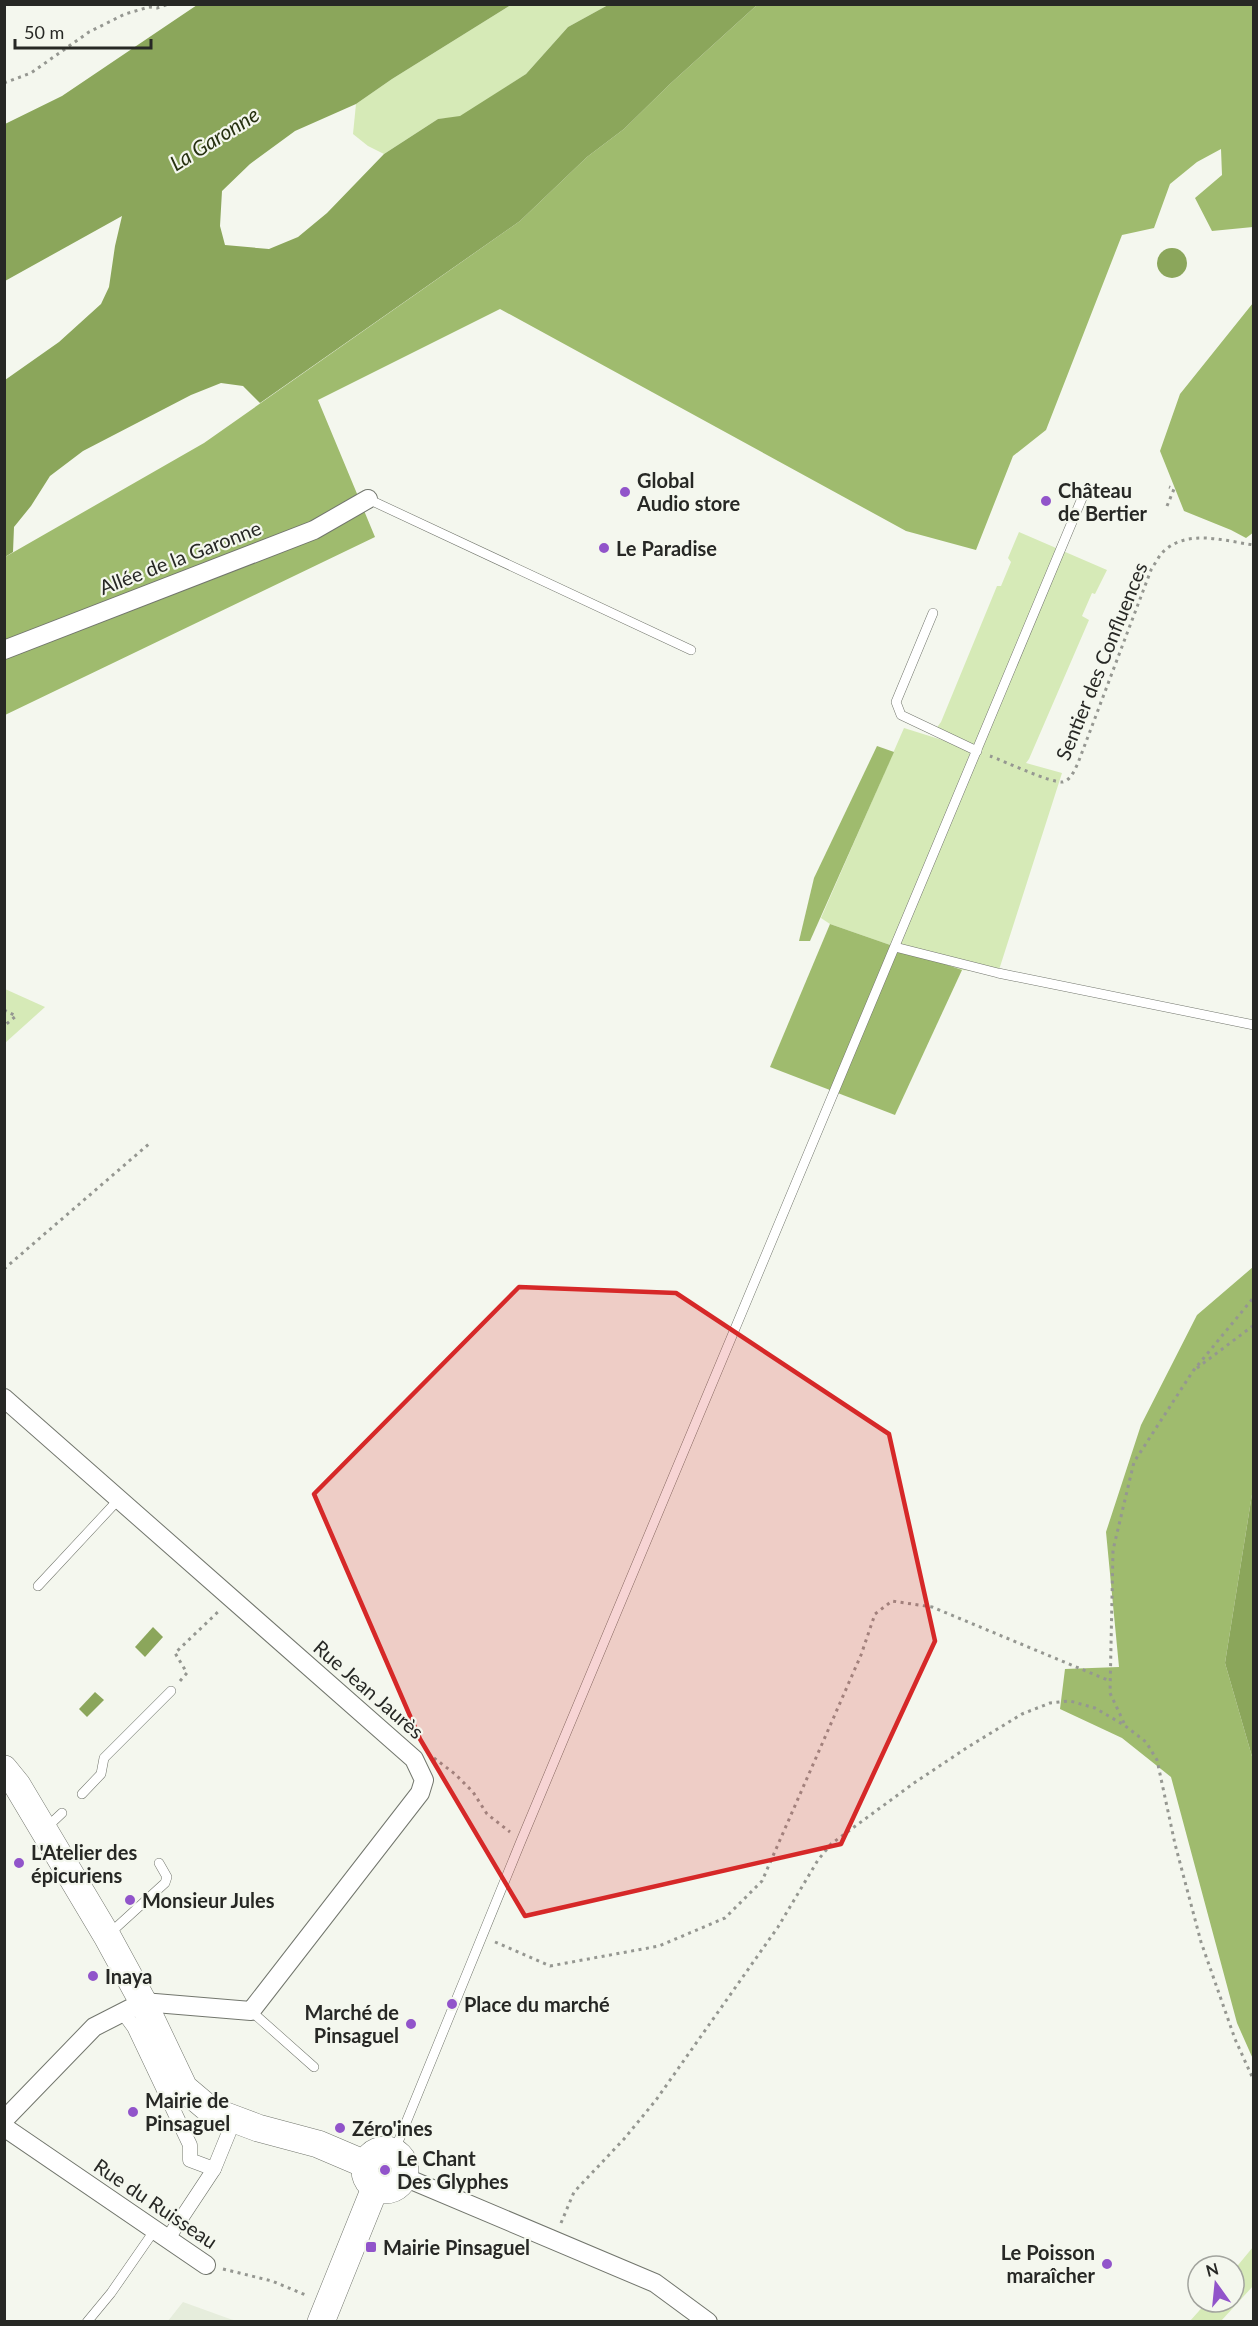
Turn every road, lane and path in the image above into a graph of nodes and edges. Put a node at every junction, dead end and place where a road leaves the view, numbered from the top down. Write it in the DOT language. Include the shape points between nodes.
graph roads {
  1 [pos="169,4"];
  2 [pos="4,83"];
  3 [pos="1169,488"];
  4 [pos="1085,491"];
  5 [pos="368,499"];
  6 [pos="1167,506"];
  7 [pos="1254,545"];
  8 [pos="933,613"];
  9 [pos="4,650"];
  10 [pos="691,650"];
  11 [pos="977,751"];
  12 [pos="896,947"];
  13 [pos="4,1010"];
  14 [pos="1254,1025"];
  15 [pos="4,1026"];
  16 [pos="150,1143"];
  17 [pos="4,1269"];
  18 [pos="1254,1297"];
  19 [pos="1254,1325"];
  20 [pos="1193,1371"];
  21 [pos="4,1398"];
  22 [pos="119,1499"];
  23 [pos="38,1586"];
  24 [pos="232,1598"];
  25 [pos="1110,1680"];
  26 [pos="171,1690"];
  27 [pos="1124,1725"];
  28 [pos="414,1759"];
  29 [pos="4,1769"];
  30 [pos="82,1794"];
  31 [pos="521,1841"];
  32 [pos="159,1863"];
  33 [pos="107,1936"];
  34 [pos="482,1936"];
  35 [pos="133,2007"];
  36 [pos="251,2011"];
  37 [pos="314,2067"];
  38 [pos="1254,2081"];
  39 [pos="4,2120"];
  40 [pos="234,2120"];
  41 [pos="4,2127"];
  42 [pos="394,2152"];
  43 [pos="214,2169"];
  44 [pos="370,2176"];
  45 [pos="404,2177"];
  46 [pos="161,2235"];
  47 [pos="555,2239"];
  48 [pos="206,2265"];
  49 [pos="324,2313"];
  50 [pos="87,2322"];
  51 [pos="708,2322"];
  1 -- 2 [label="path" via="125,14 88,32 31,73"];
  3 -- 6 [label="path" via="1174,489"];
  4 -- 11 [label="lane"];
  5 -- 9 [label="street, Allée de la Garonne" via="314,530"];
  5 -- 10 [label="lane"];
  7 -- 11 [label="path, Sentier des Confluences" via="1195,537 1164,551 1151,570 1078,764 1069,778 1063,782 1047,778"];
  8 -- 11 [label="lane" via="896,702 901,716"];
  11 -- 12 [label="lane"];
  12 -- 14 [label="lane" via="998,973"];
  12 -- 31 [label="lane"];
  13 -- 15 [label="path" via="16,1016"];
  16 -- 17 [label="path"];
  18 -- 20 [label="path"];
  19 -- 20 [label="path"];
  20 -- 25 [label="path" via="1134,1462 1113,1550"];
  21 -- 22 [label="street, Rue Jean Jaurès"];
  22 -- 23 [label="lane"];
  22 -- 24 [label="street, Rue Jean Jaurès"];
  24 -- 26 [label="path" via="176,1653 187,1673"];
  24 -- 28 [label="street, Rue Jean Jaurès"];
  25 -- 27 [label="path" via="1110,1693"];
  25 -- 34 [label="path" via="932,1606 892,1601 875,1614 861,1655 762,1881 725,1918 658,1946 550,1966"];
  26 -- 30 [label="lane" via="104,1758 100,1774"];
  27 -- 38 [label="path" via="1146,1742 1157,1760 1201,1942"];
  27 -- 47 [label="path" via="1095,1708 1070,1701 1050,1703 1022,1714 914,1783 831,1844 778,1927 656,2100 574,2192"];
  28 -- 31 [label="path" via="434,1758 473,1792 487,1814"];
  28 -- 36 [label="street, Rue Jean Jaurès" via="424,1780 420,1793"];
  29 -- 33 [label="main road" via="53,1822"];
  31 -- 34 [label="lane"];
  32 -- 33 [label="lane" via="167,1877 165,1882"];
  33 -- 35 [label="main road"];
  34 -- 42 [label="lane"];
  35 -- 36 [label="street"];
  35 -- 39 [label="street" via="94,2028"];
  35 -- 40 [label="main road" via="184,2088 210,2110"];
  35 -- 43 [label="street" via="134,2026 190,2145 190,2160"];
  36 -- 37 [label="lane"];
  40 -- 43 [label="street"];
  40 -- 44 [label="main road" via="318,2144"];
  41 -- 46 [label="street, Rue du Ruisseau"];
  42 -- 44 [label="main road" via="382,2150 372,2154"];
  42 -- 45 [label="main road" via="403,2160"];
  43 -- 46 [label="street"];
  44 -- 45 [label="main road" via="386,2191"];
  44 -- 49 [label="main road"];
  45 -- 47 [label="street"];
  46 -- 48 [label="street, Rue du Ruisseau"];
  46 -- 50 [label="lane"];
  47 -- 51 [label="street" via="655,2283"];
  48 -- 49 [label="path, Rue du Ruisseau" via="272,2281"];
}
